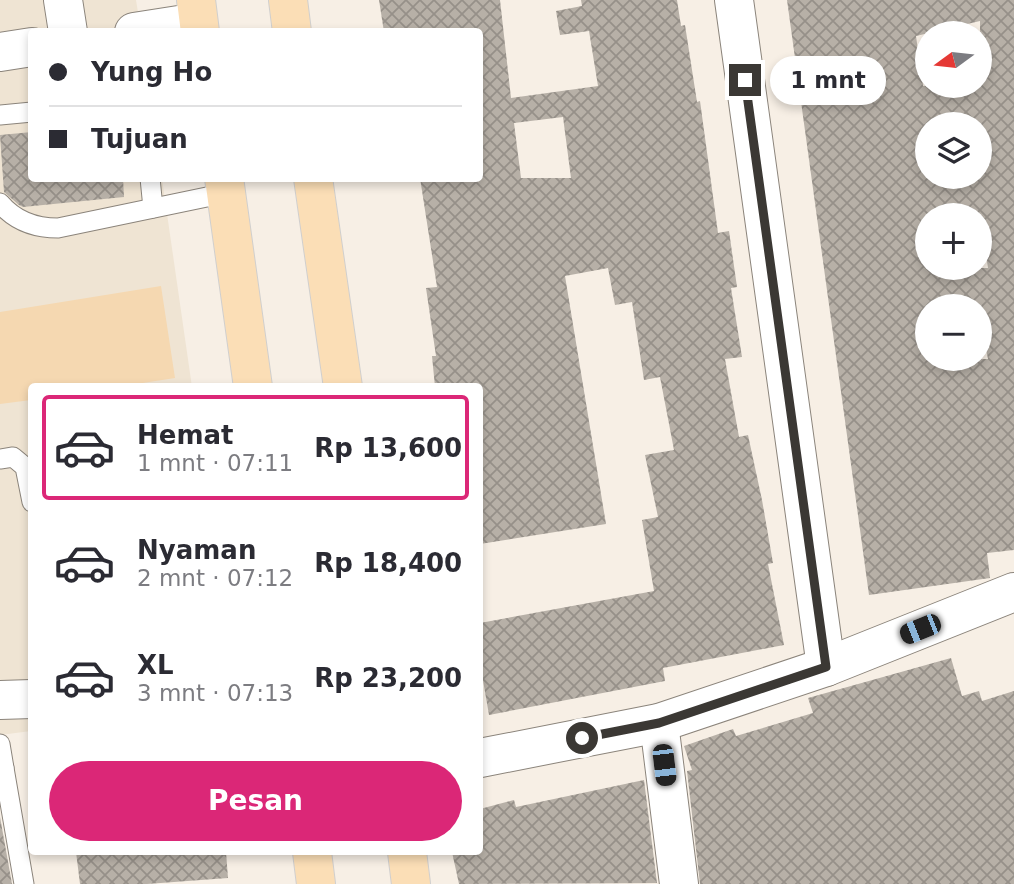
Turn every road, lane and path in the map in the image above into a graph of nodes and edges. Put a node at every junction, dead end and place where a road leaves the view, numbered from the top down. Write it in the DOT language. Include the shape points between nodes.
graph roads {
  1 [pos="63,0"];
  2 [pos="288,0"];
  3 [pos="734,0"];
  4 [pos="198,18"];
  5 [pos="67,28"];
  6 [pos="152,28"];
  7 [pos="292,28"];
  8 [pos="28,48"];
  9 [pos="0,52"];
  10 [pos="28,112"];
  11 [pos="0,115"];
  12 [pos="150,182"];
  13 [pos="314,182"];
  14 [pos="225,186"];
  15 [pos="0,203"];
  16 [pos="153,208"];
  17 [pos="252,383"];
  18 [pos="342,383"];
  19 [pos="0,460"];
  20 [pos="28,482"];
  21 [pos="1014,592"];
  22 [pos="826,667"];
  23 [pos="28,699"];
  24 [pos="0,700"];
  25 [pos="659,723"];
  26 [pos="0,744"];
  27 [pos="483,757"];
  28 [pos="2,769"];
  29 [pos="312,855"];
  30 [pos="407,855"];
  31 [pos="24,884"];
  32 [pos="316,884"];
  33 [pos="411,884"];
  34 [pos="678,884"];
  1 -- 5 [label="street"];
  2 -- 7 [label="main road"];
  3 -- 22 [label="street"];
  4 -- 6 [label="street"];
  8 -- 9 [label="street"];
  10 -- 11 [label="lane"];
  12 -- 16 [label="lane"];
  13 -- 18 [label="main road"];
  14 -- 16 [label="lane"];
  14 -- 17 [label="main road"];
  15 -- 16 [label="lane" via="25,223 43,228"];
  19 -- 20 [label="lane" via="13,457 25,467"];
  21 -- 22 [label="street"];
  22 -- 25 [label="street"];
  23 -- 24 [label="street"];
  25 -- 27 [label="street"];
  25 -- 34 [label="street"];
  26 -- 28 [label="lane"];
  28 -- 31 [label="lane"];
  29 -- 32 [label="main road"];
  30 -- 33 [label="main road"];
}
